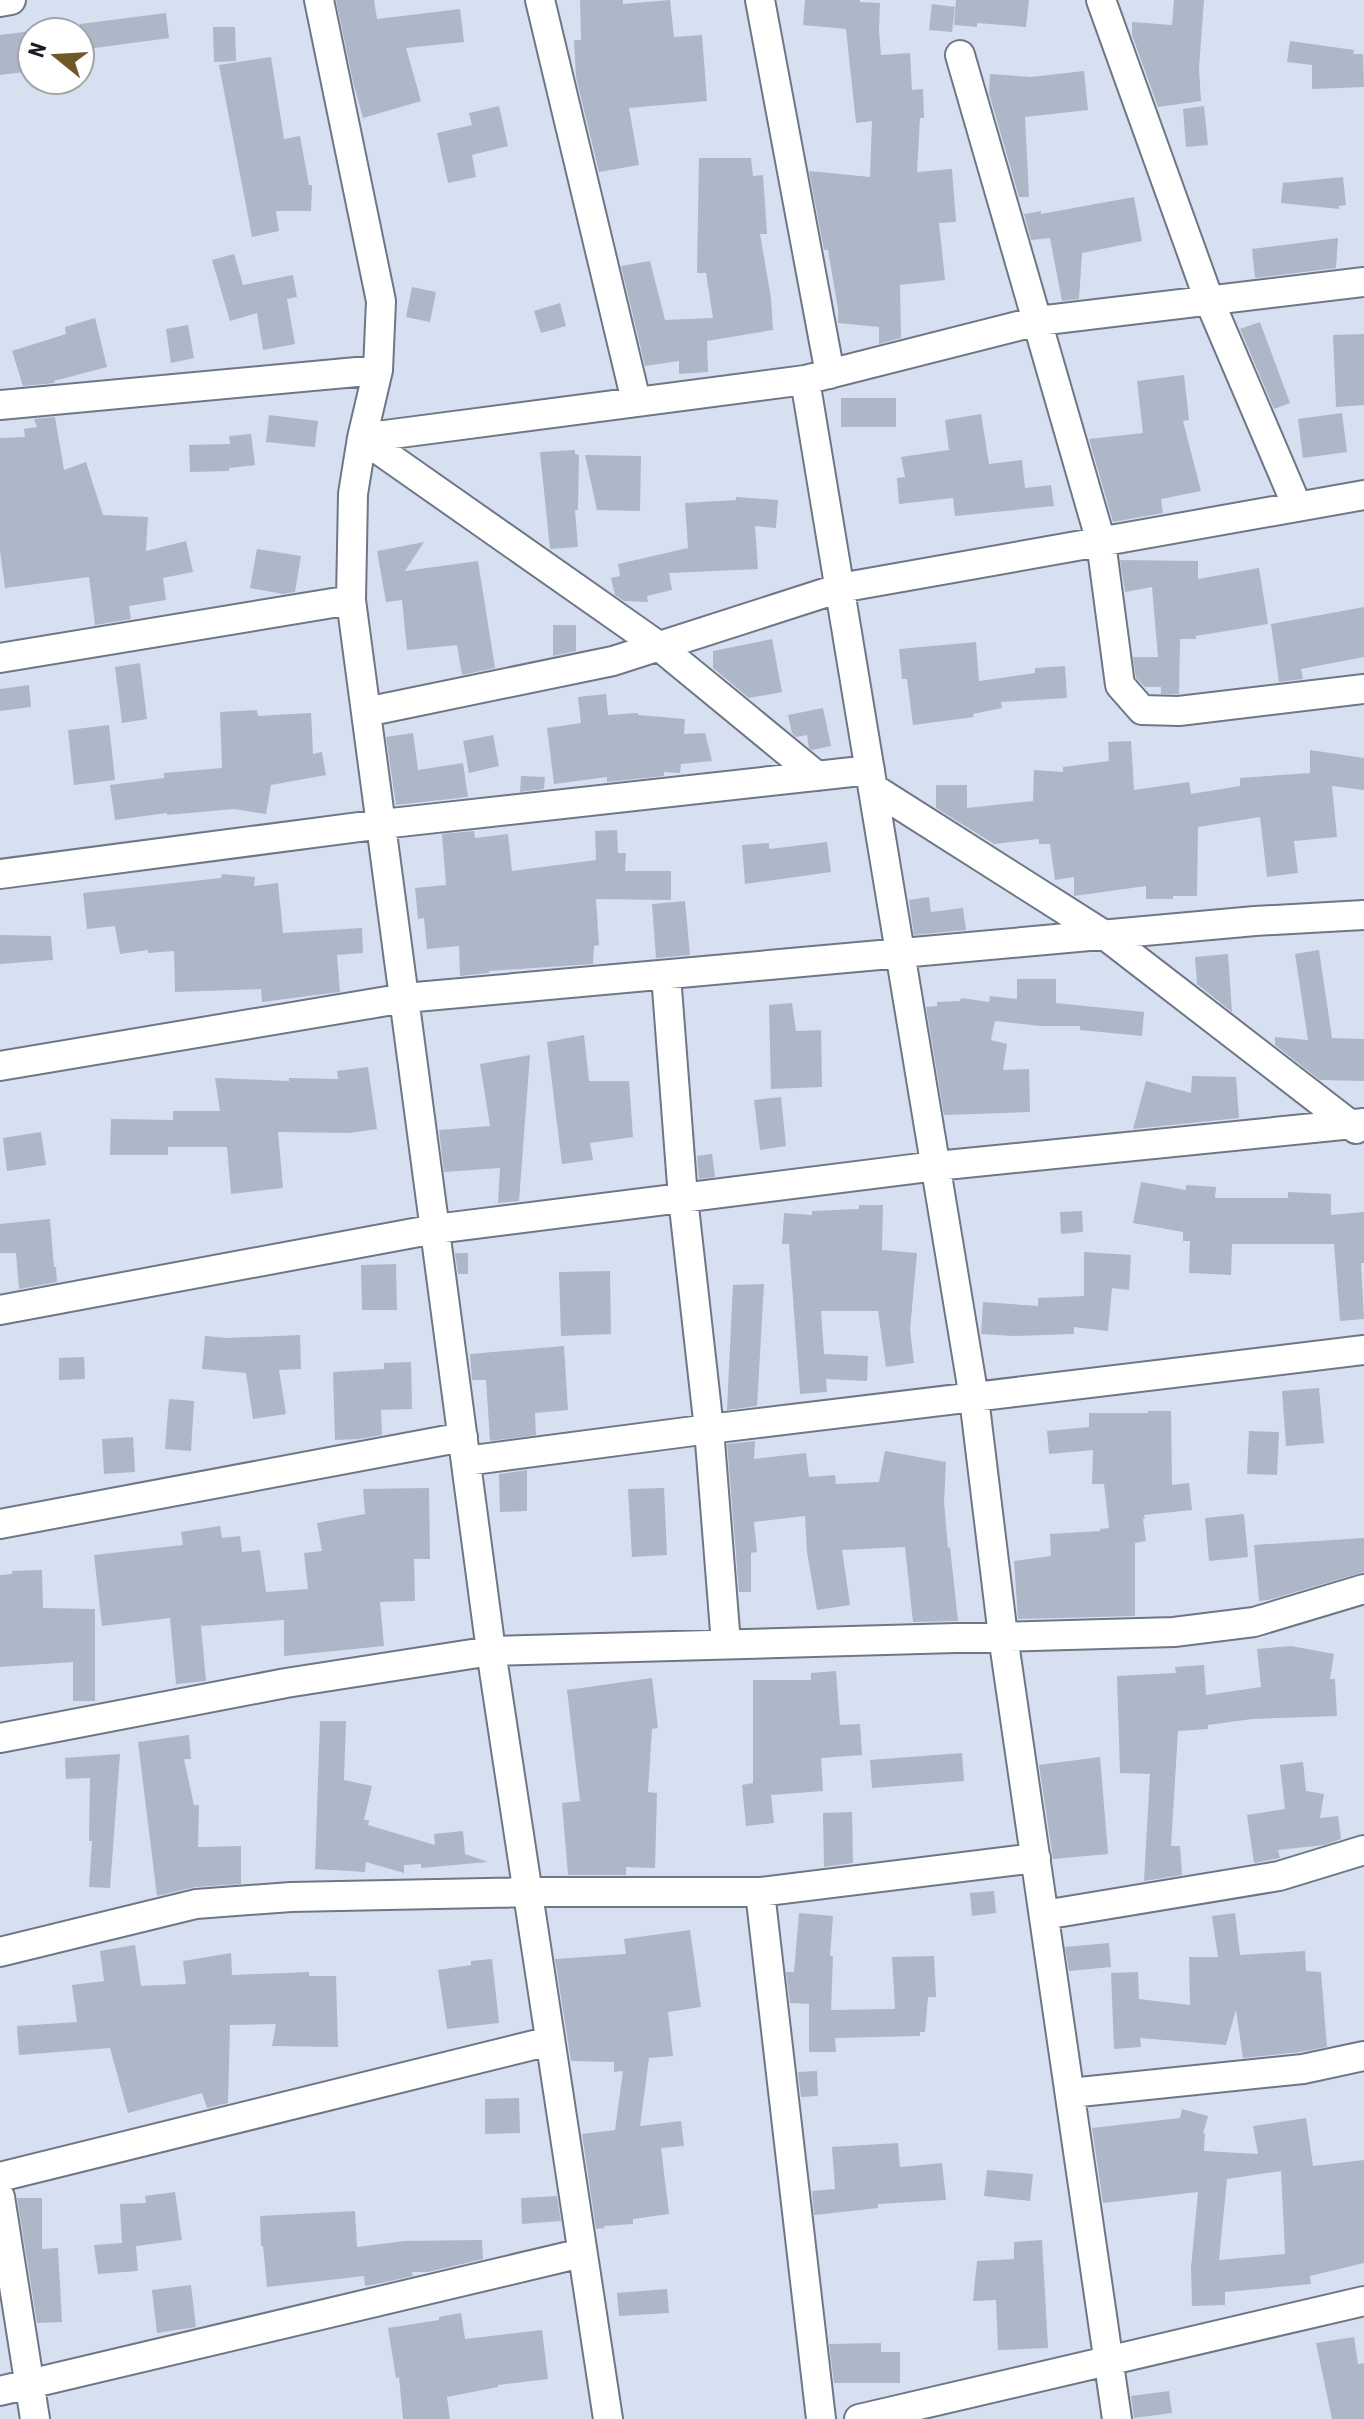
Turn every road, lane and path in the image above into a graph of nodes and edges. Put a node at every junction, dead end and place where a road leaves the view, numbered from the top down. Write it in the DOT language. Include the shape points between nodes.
graph roads {
  1 [pos="11,0"];
  2 [pos="319,0"];
  3 [pos="540,0"];
  4 [pos="760,0"];
  5 [pos="1101,0"];
  6 [pos="0,2"];
  7 [pos="960,55"];
  8 [pos="1364,282"];
  9 [pos="1209,300"];
  10 [pos="1038,321"];
  11 [pos="378,370"];
  12 [pos="818,377"];
  13 [pos="636,401"];
  14 [pos="0,405"];
  15 [pos="362,438"];
  16 [pos="1364,495"];
  17 [pos="1297,506"];
  18 [pos="1101,542"];
  19 [pos="840,588"];
  20 [pos="351,600"];
  21 [pos="660,647"];
  22 [pos="0,658"];
  23 [pos="1364,689"];
  24 [pos="366,712"];
  25 [pos="817,776"];
  26 [pos="872,779"];
  27 [pos="382,824"];
  28 [pos="0,874"];
  29 [pos="1364,915"];
  30 [pos="1106,936"];
  31 [pos="901,955"];
  32 [pos="666,975"];
  33 [pos="405,998"];
  34 [pos="0,1066"];
  35 [pos="1359,1127"];
  36 [pos="936,1166"];
  37 [pos="683,1198"];
  38 [pos="435,1229"];
  39 [pos="0,1310"];
  40 [pos="1364,1350"];
  41 [pos="974,1398"];
  42 [pos="709,1429"];
  43 [pos="464,1449"];
  44 [pos="0,1524"];
  45 [pos="1364,1589"];
  46 [pos="1003,1636"];
  47 [pos="726,1644"];
  48 [pos="491,1651"];
  49 [pos="0,1738"];
  50 [pos="1364,1850"];
  51 [pos="1036,1858"];
  52 [pos="528,1892"];
  53 [pos="760,1892"];
  54 [pos="1044,1915"];
  55 [pos="0,1952"];
  56 [pos="550,2041"];
  57 [pos="1364,2056"];
  58 [pos="1070,2093"];
  59 [pos="0,2177"];
  60 [pos="0,2197"];
  61 [pos="582,2253"];
  62 [pos="1364,2301"];
  63 [pos="1109,2361"];
  64 [pos="28,2385"];
  65 [pos="0,2391"];
  66 [pos="35,2419"];
  67 [pos="608,2419"];
  68 [pos="821,2419"];
  69 [pos="859,2419"];
  70 [pos="1117,2419"];
  1 -- 6 [label="street"];
  2 -- 11 [label="street" via="381,301"];
  3 -- 13 [label="street"];
  4 -- 12 [label="street"];
  5 -- 9 [label="street"];
  7 -- 10 [label="street"];
  8 -- 9 [label="street"];
  9 -- 10 [label="street"];
  9 -- 17 [label="street"];
  10 -- 12 [label="street"];
  10 -- 18 [label="street"];
  11 -- 14 [label="street"];
  11 -- 15 [label="street"];
  12 -- 13 [label="street"];
  12 -- 19 [label="street"];
  13 -- 15 [label="street"];
  15 -- 20 [label="street" via="353,494"];
  15 -- 21 [label="street"];
  16 -- 17 [label="street"];
  17 -- 18 [label="street"];
  18 -- 19 [label="street"];
  18 -- 23 [label="street" via="1120,685 1142,710 1179,711"];
  19 -- 21 [label="street"];
  19 -- 26 [label="street"];
  20 -- 22 [label="street"];
  20 -- 24 [label="street"];
  21 -- 24 [label="street"];
  21 -- 25 [label="street"];
  24 -- 27 [label="street"];
  25 -- 26 [label="street"];
  25 -- 27 [label="street"];
  26 -- 30 [label="street"];
  26 -- 31 [label="street"];
  27 -- 28 [label="street"];
  27 -- 33 [label="street"];
  29 -- 30 [label="street"];
  30 -- 31 [label="street"];
  30 -- 35 [label="street"];
  31 -- 32 [label="street"];
  31 -- 36 [label="street"];
  32 -- 33 [label="street"];
  32 -- 37 [label="street"];
  33 -- 34 [label="street"];
  33 -- 38 [label="street"];
  35 -- 36 [label="street"];
  36 -- 37 [label="street"];
  36 -- 41 [label="street"];
  37 -- 38 [label="street"];
  37 -- 42 [label="street"];
  38 -- 39 [label="street"];
  38 -- 43 [label="street"];
  40 -- 41 [label="street"];
  41 -- 42 [label="street"];
  41 -- 46 [label="street"];
  42 -- 43 [label="street"];
  42 -- 47 [label="street"];
  43 -- 44 [label="street"];
  43 -- 48 [label="street"];
  45 -- 46 [label="street" via="1254,1622 1187,1631"];
  46 -- 47 [label="street"];
  46 -- 51 [label="street"];
  47 -- 48 [label="street"];
  48 -- 49 [label="street" via="286,1683"];
  48 -- 52 [label="street"];
  50 -- 54 [label="street" via="1279,1876"];
  51 -- 53 [label="street"];
  51 -- 54 [label="street"];
  52 -- 53 [label="street"];
  52 -- 55 [label="street" via="196,1904"];
  52 -- 56 [label="street"];
  53 -- 68 [label="street"];
  54 -- 58 [label="street"];
  56 -- 59 [label="street"];
  56 -- 61 [label="street"];
  57 -- 58 [label="street" via="1303,2069"];
  58 -- 63 [label="street"];
  60 -- 64 [label="street"];
  61 -- 64 [label="street"];
  61 -- 67 [label="street"];
  62 -- 63 [label="street"];
  63 -- 69 [label="street"];
  63 -- 70 [label="street"];
  64 -- 65 [label="street"];
  64 -- 66 [label="street"];
}
